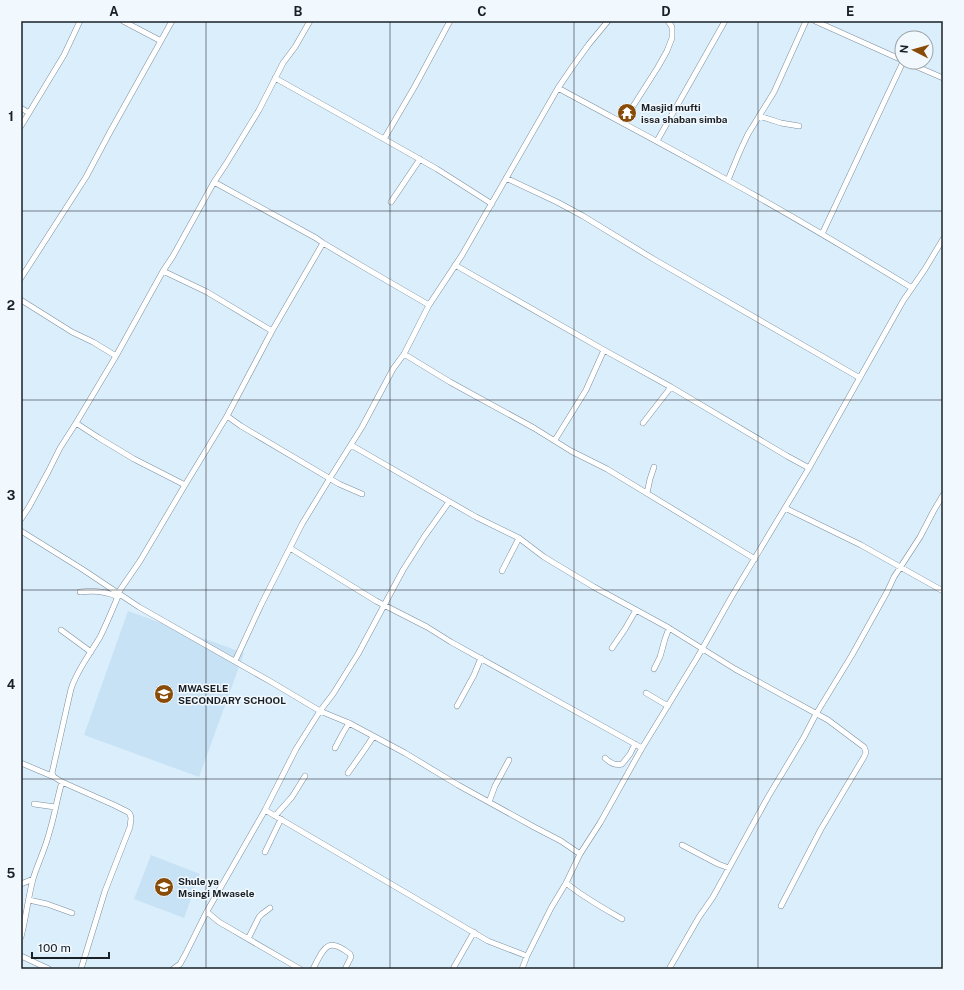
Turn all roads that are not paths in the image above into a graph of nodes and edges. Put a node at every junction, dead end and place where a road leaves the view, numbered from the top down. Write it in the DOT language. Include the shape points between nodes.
graph roads {
  1 [pos="80,21"];
  2 [pos="123,21"];
  3 [pos="172,21"];
  4 [pos="310,21"];
  5 [pos="450,21"];
  6 [pos="608,21"];
  7 [pos="668,21"];
  8 [pos="725,21"];
  9 [pos="806,21"];
  10 [pos="815,21"];
  11 [pos="161,41"];
  12 [pos="894,57"];
  13 [pos="899,70"];
  14 [pos="924,70"];
  15 [pos="275,78"];
  16 [pos="943,78"];
  17 [pos="558,88"];
  18 [pos="21,108"];
  19 [pos="29,113"];
  20 [pos="759,116"];
  21 [pos="622,122"];
  22 [pos="21,126"];
  23 [pos="799,126"];
  24 [pos="384,140"];
  25 [pos="657,141"];
  26 [pos="420,159"];
  27 [pos="506,178"];
  28 [pos="728,180"];
  29 [pos="214,182"];
  30 [pos="391,202"];
  31 [pos="492,204"];
  32 [pos="822,234"];
  33 [pos="943,239"];
  34 [pos="323,243"];
  35 [pos="455,265"];
  36 [pos="163,271"];
  37 [pos="21,278"];
  38 [pos="912,288"];
  39 [pos="21,300"];
  40 [pos="429,305"];
  41 [pos="272,331"];
  42 [pos="604,350"];
  43 [pos="404,354"];
  44 [pos="116,356"];
  45 [pos="860,378"];
  46 [pos="671,387"];
  47 [pos="227,416"];
  48 [pos="76,423"];
  49 [pos="643,423"];
  50 [pos="555,440"];
  51 [pos="351,445"];
  52 [pos="654,467"];
  53 [pos="808,468"];
  54 [pos="330,478"];
  55 [pos="185,485"];
  56 [pos="647,493"];
  57 [pos="362,494"];
  58 [pos="943,496"];
  59 [pos="449,502"];
  60 [pos="785,508"];
  61 [pos="21,519"];
  62 [pos="21,531"];
  63 [pos="519,538"];
  64 [pos="290,548"];
  65 [pos="755,559"];
  66 [pos="900,567"];
  67 [pos="502,571"];
  68 [pos="943,591"];
  69 [pos="80,592"];
  70 [pos="118,595"];
  71 [pos="384,605"];
  72 [pos="636,610"];
  73 [pos="669,628"];
  74 [pos="61,630"];
  75 [pos="612,648"];
  76 [pos="702,648"];
  77 [pos="91,652"];
  78 [pos="481,658"];
  79 [pos="235,661"];
  80 [pos="654,669"];
  81 [pos="646,693"];
  82 [pos="456,706"];
  83 [pos="668,706"];
  84 [pos="320,711"];
  85 [pos="816,714"];
  86 [pos="349,723"];
  87 [pos="373,736"];
  88 [pos="635,744"];
  89 [pos="335,748"];
  90 [pos="642,748"];
  91 [pos="605,758"];
  92 [pos="509,760"];
  93 [pos="21,763"];
  94 [pos="348,773"];
  95 [pos="306,776"];
  96 [pos="54,777"];
  97 [pos="62,782"];
  98 [pos="489,802"];
  99 [pos="34,804"];
  100 [pos="55,807"];
  101 [pos="265,810"];
  102 [pos="275,816"];
  103 [pos="281,819"];
  104 [pos="682,845"];
  105 [pos="265,852"];
  106 [pos="580,854"];
  107 [pos="729,868"];
  108 [pos="33,879"];
  109 [pos="566,883"];
  110 [pos="21,884"];
  111 [pos="29,900"];
  112 [pos="781,906"];
  113 [pos="270,908"];
  114 [pos="72,912"];
  115 [pos="207,912"];
  116 [pos="622,919"];
  117 [pos="474,932"];
  118 [pos="21,937"];
  119 [pos="248,939"];
  120 [pos="21,956"];
  121 [pos="527,956"];
  122 [pos="454,967"];
  123 [pos="49,969"];
  124 [pos="81,969"];
  125 [pos="173,969"];
  126 [pos="300,969"];
  127 [pos="313,969"];
  128 [pos="345,969"];
  129 [pos="522,969"];
  130 [pos="669,969"];
  1 -- 19 [label="street" via="64,55"];
  2 -- 11 [label="street"];
  3 -- 11 [label="street"];
  4 -- 15 [label="street"];
  5 -- 24 [label="street"];
  6 -- 17 [label="street" via="588,44"];
  7 -- 21 [label="street" via="672,27 672,38 667,51"];
  8 -- 25 [label="street"];
  9 -- 20 [label="street" via="774,92"];
  10 -- 12 [label="street"];
  11 -- 37 [label="street" via="86,177"];
  13 -- 32 [label="street"];
  14 -- 16 [label="street"];
  15 -- 24 [label="street"];
  15 -- 29 [label="street" via="259,110"];
  17 -- 21 [label="street"];
  17 -- 27 [label="street"];
  18 -- 19 [label="street"];
  19 -- 22 [label="street"];
  20 -- 23 [label="street"];
  20 -- 28 [label="street" via="748,134"];
  21 -- 25 [label="street"];
  24 -- 26 [label="street"];
  25 -- 28 [label="street"];
  26 -- 30 [label="street"];
  26 -- 31 [label="street"];
  27 -- 31 [label="street"];
  27 -- 45 [label="street" via="562,204"];
  28 -- 32 [label="street"];
  29 -- 34 [label="street"];
  29 -- 36 [label="street"];
  31 -- 35 [label="street"];
  32 -- 38 [label="street"];
  33 -- 38 [label="street"];
  34 -- 40 [label="street"];
  34 -- 41 [label="street"];
  35 -- 40 [label="street"];
  35 -- 42 [label="street"];
  36 -- 41 [label="street" via="207,292"];
  36 -- 44 [label="street"];
  38 -- 45 [label="street"];
  39 -- 44 [label="street"];
  40 -- 43 [label="street"];
  41 -- 47 [label="street"];
  42 -- 46 [label="street"];
  42 -- 50 [label="street" via="586,390"];
  43 -- 50 [label="street"];
  43 -- 51 [label="street"];
  44 -- 48 [label="street"];
  45 -- 53 [label="street"];
  46 -- 49 [label="street"];
  46 -- 53 [label="street"];
  47 -- 54 [label="street"];
  47 -- 55 [label="street"];
  48 -- 55 [label="street" via="134,459"];
  48 -- 61 [label="street"];
  50 -- 56 [label="street"];
  51 -- 54 [label="street"];
  51 -- 59 [label="street"];
  52 -- 56 [label="street"];
  53 -- 60 [label="street"];
  54 -- 57 [label="street"];
  54 -- 64 [label="street"];
  55 -- 70 [label="street"];
  56 -- 65 [label="street"];
  58 -- 66 [label="street" via="920,538"];
  59 -- 63 [label="street"];
  59 -- 71 [label="street" via="403,570"];
  60 -- 65 [label="street"];
  60 -- 66 [label="street"];
  62 -- 70 [label="street" via="82,568"];
  63 -- 67 [label="street"];
  63 -- 72 [label="street" via="550,560"];
  64 -- 71 [label="street"];
  64 -- 79 [label="street"];
  65 -- 76 [label="street"];
  66 -- 68 [label="street"];
  66 -- 85 [label="street"];
  69 -- 70 [label="street"];
  70 -- 77 [label="street"];
  70 -- 79 [label="street"];
  71 -- 78 [label="street"];
  71 -- 84 [label="street" via="358,654"];
  72 -- 73 [label="street"];
  72 -- 75 [label="street"];
  73 -- 76 [label="street"];
  73 -- 80 [label="street"];
  74 -- 77 [label="street"];
  76 -- 83 [label="street"];
  76 -- 85 [label="street"];
  77 -- 96 [label="street" via="71,689 52,773"];
  78 -- 82 [label="street"];
  78 -- 88 [label="street"];
  79 -- 84 [label="street"];
  81 -- 83 [label="street"];
  83 -- 90 [label="street"];
  84 -- 86 [label="street"];
  84 -- 101 [label="street" via="296,749"];
  85 -- 107 [label="street"];
  85 -- 112 [label="street" via="864,747 866,752 821,829"];
  86 -- 87 [label="street"];
  86 -- 89 [label="street"];
  87 -- 94 [label="street"];
  87 -- 98 [label="street"];
  88 -- 90 [label="street"];
  88 -- 91 [label="street" via="621,765 613,764"];
  90 -- 106 [label="street"];
  92 -- 98 [label="street"];
  93 -- 96 [label="street"];
  95 -- 102 [label="street"];
  96 -- 97 [label="street"];
  97 -- 100 [label="street"];
  97 -- 124 [label="street" via="128,812 132,818"];
  98 -- 106 [label="street" via="561,840"];
  99 -- 100 [label="street"];
  100 -- 108 [label="street" via="46,845"];
  101 -- 102 [label="street"];
  101 -- 115 [label="street"];
  102 -- 103 [label="street"];
  103 -- 105 [label="street"];
  103 -- 117 [label="street"];
  104 -- 107 [label="street"];
  106 -- 109 [label="street"];
  107 -- 130 [label="street"];
  108 -- 110 [label="street"];
  108 -- 111 [label="street"];
  109 -- 116 [label="street"];
  109 -- 121 [label="street" via="550,908"];
  111 -- 114 [label="street"];
  111 -- 118 [label="street"];
  113 -- 119 [label="street" via="259,917"];
  115 -- 119 [label="street"];
  115 -- 125 [label="street" via="180,964"];
  117 -- 121 [label="street" via="488,941"];
  117 -- 122 [label="street"];
  119 -- 126 [label="street"];
  120 -- 123 [label="street"];
  121 -- 129 [label="street"];
  127 -- 128 [label="street" via="323,950 327,946 335,945 350,954"];
}
